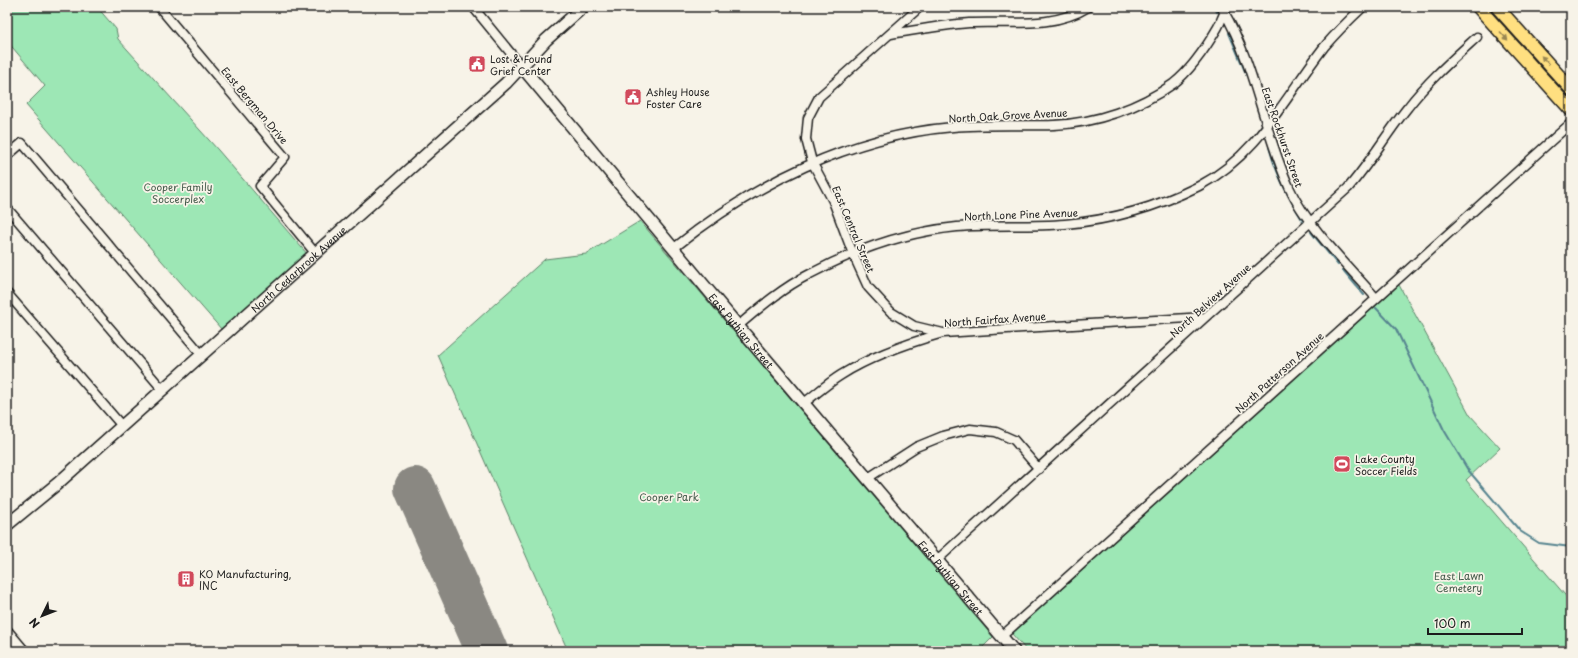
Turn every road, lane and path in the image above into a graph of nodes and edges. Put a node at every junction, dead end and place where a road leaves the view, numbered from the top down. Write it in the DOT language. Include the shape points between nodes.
graph roads {
  1 [pos="159,7"];
  2 [pos="473,7"];
  3 [pos="583,7"];
  4 [pos="920,7"];
  5 [pos="1088,7"];
  6 [pos="1363,7"];
  7 [pos="1478,7"];
  8 [pos="1497,7"];
  9 [pos="1224,9"];
  10 [pos="908,17"];
  11 [pos="915,30"];
  12 [pos="890,34"];
  13 [pos="1477,37"];
  14 [pos="522,67"];
  15 [pos="1571,89"];
  16 [pos="1571,110"];
  17 [pos="1571,123"];
  18 [pos="1267,128"];
  19 [pos="7,156"];
  20 [pos="812,162"];
  21 [pos="7,208"];
  22 [pos="1311,222"];
  23 [pos="674,248"];
  24 [pos="316,254"];
  25 [pos="853,254"];
  26 [pos="7,293"];
  27 [pos="1376,298"];
  28 [pos="1205,317"];
  29 [pos="738,326"];
  30 [pos="914,326"];
  31 [pos="943,332"];
  32 [pos="918,340"];
  33 [pos="202,355"];
  34 [pos="162,390"];
  35 [pos="804,403"];
  36 [pos="122,426"];
  37 [pos="1039,469"];
  38 [pos="868,478"];
  39 [pos="7,525"];
  40 [pos="937,560"];
  41 [pos="7,632"];
  42 [pos="1002,636"];
  43 [pos="23,651"];
  44 [pos="1014,651"];
  1 -- 24 [label="street, East Bergman Drive" via="285,157 260,186"];
  2 -- 14 [label="street, East Pythian Street"];
  3 -- 14 [label="street, North Cedarbrook Avenue" via="546,40"];
  4 -- 10 [label="street, East Central Street"];
  5 -- 11 [label="street" via="1079,13 1049,21 969,23"];
  6 -- 18 [label="street, North Lone Pine Avenue" via="1325,47"];
  7 -- 16 [label="main road, one-way"];
  15 -- 8 [label="main road, one-way"];
  9 -- 18 [label="street, East Rockhurst Street" via="1250,67"];
  9 -- 20 [label="street, North Oak Grove Avenue" via="1218,26 1193,63 1174,83 1144,102 1098,119 1056,125 952,127 890,137"];
  10 -- 11 [label="street"];
  10 -- 12 [label="street, East Central Street"];
  11 -- 12 [label="street"];
  12 -- 20 [label="street, East Central Street" via="819,97 808,118 806,139"];
  13 -- 22 [label="street, North Belview Avenue" via="1420,92 1359,176"];
  14 -- 23 [label="street, East Pythian Street"];
  14 -- 24 [label="street, North Cedarbrook Avenue"];
  17 -- 27 [label="street, North Patterson Avenue"];
  18 -- 22 [label="street, East Rockhurst Street" via="1290,190"];
  18 -- 25 [label="street, North Lone Pine Avenue" via="1241,157 1201,185 1157,205 1110,218 1064,224 957,227 909,234"];
  19 -- 33 [label="street" via="22,143"];
  20 -- 23 [label="street, North Oak Grove Avenue" via="761,187 708,220"];
  20 -- 25 [label="street, East Central Street" via="832,201"];
  21 -- 34 [label="street"];
  22 -- 27 [label="street, East Rockhurst Street"];
  22 -- 28 [label="street, North Belview Avenue"];
  23 -- 29 [label="street, East Pythian Street"];
  24 -- 33 [label="street, North Cedarbrook Avenue"];
  25 -- 29 [label="street, North Lone Pine Avenue" via="809,274 766,302"];
  25 -- 30 [label="street, East Central Street" via="868,287 891,312"];
  26 -- 36 [label="street"];
  27 -- 42 [label="street, North Patterson Avenue"];
  28 -- 31 [label="street, North Fairfax Avenue"];
  28 -- 37 [label="street, North Belview Avenue"];
  29 -- 35 [label="street, East Pythian Street"];
  30 -- 31 [label="street, East Central Street"];
  30 -- 32 [label="street"];
  31 -- 32 [label="street, North Fairfax Avenue"];
  32 -- 35 [label="street, North Fairfax Avenue" via="875,356 847,372"];
  33 -- 34 [label="street, North Cedarbrook Avenue"];
  34 -- 36 [label="street, North Cedarbrook Avenue"];
  35 -- 38 [label="street, East Pythian Street"];
  36 -- 39 [label="street, North Cedarbrook Avenue"];
  37 -- 38 [label="street" via="1014,440 996,432 970,429 916,447"];
  37 -- 40 [label="street, North Belview Avenue"];
  38 -- 40 [label="street, East Pythian Street"];
  40 -- 42 [label="street, East Pythian Street"];
  41 -- 43 [label="street"];
  42 -- 44 [label="street, East Pythian Street"];
}
